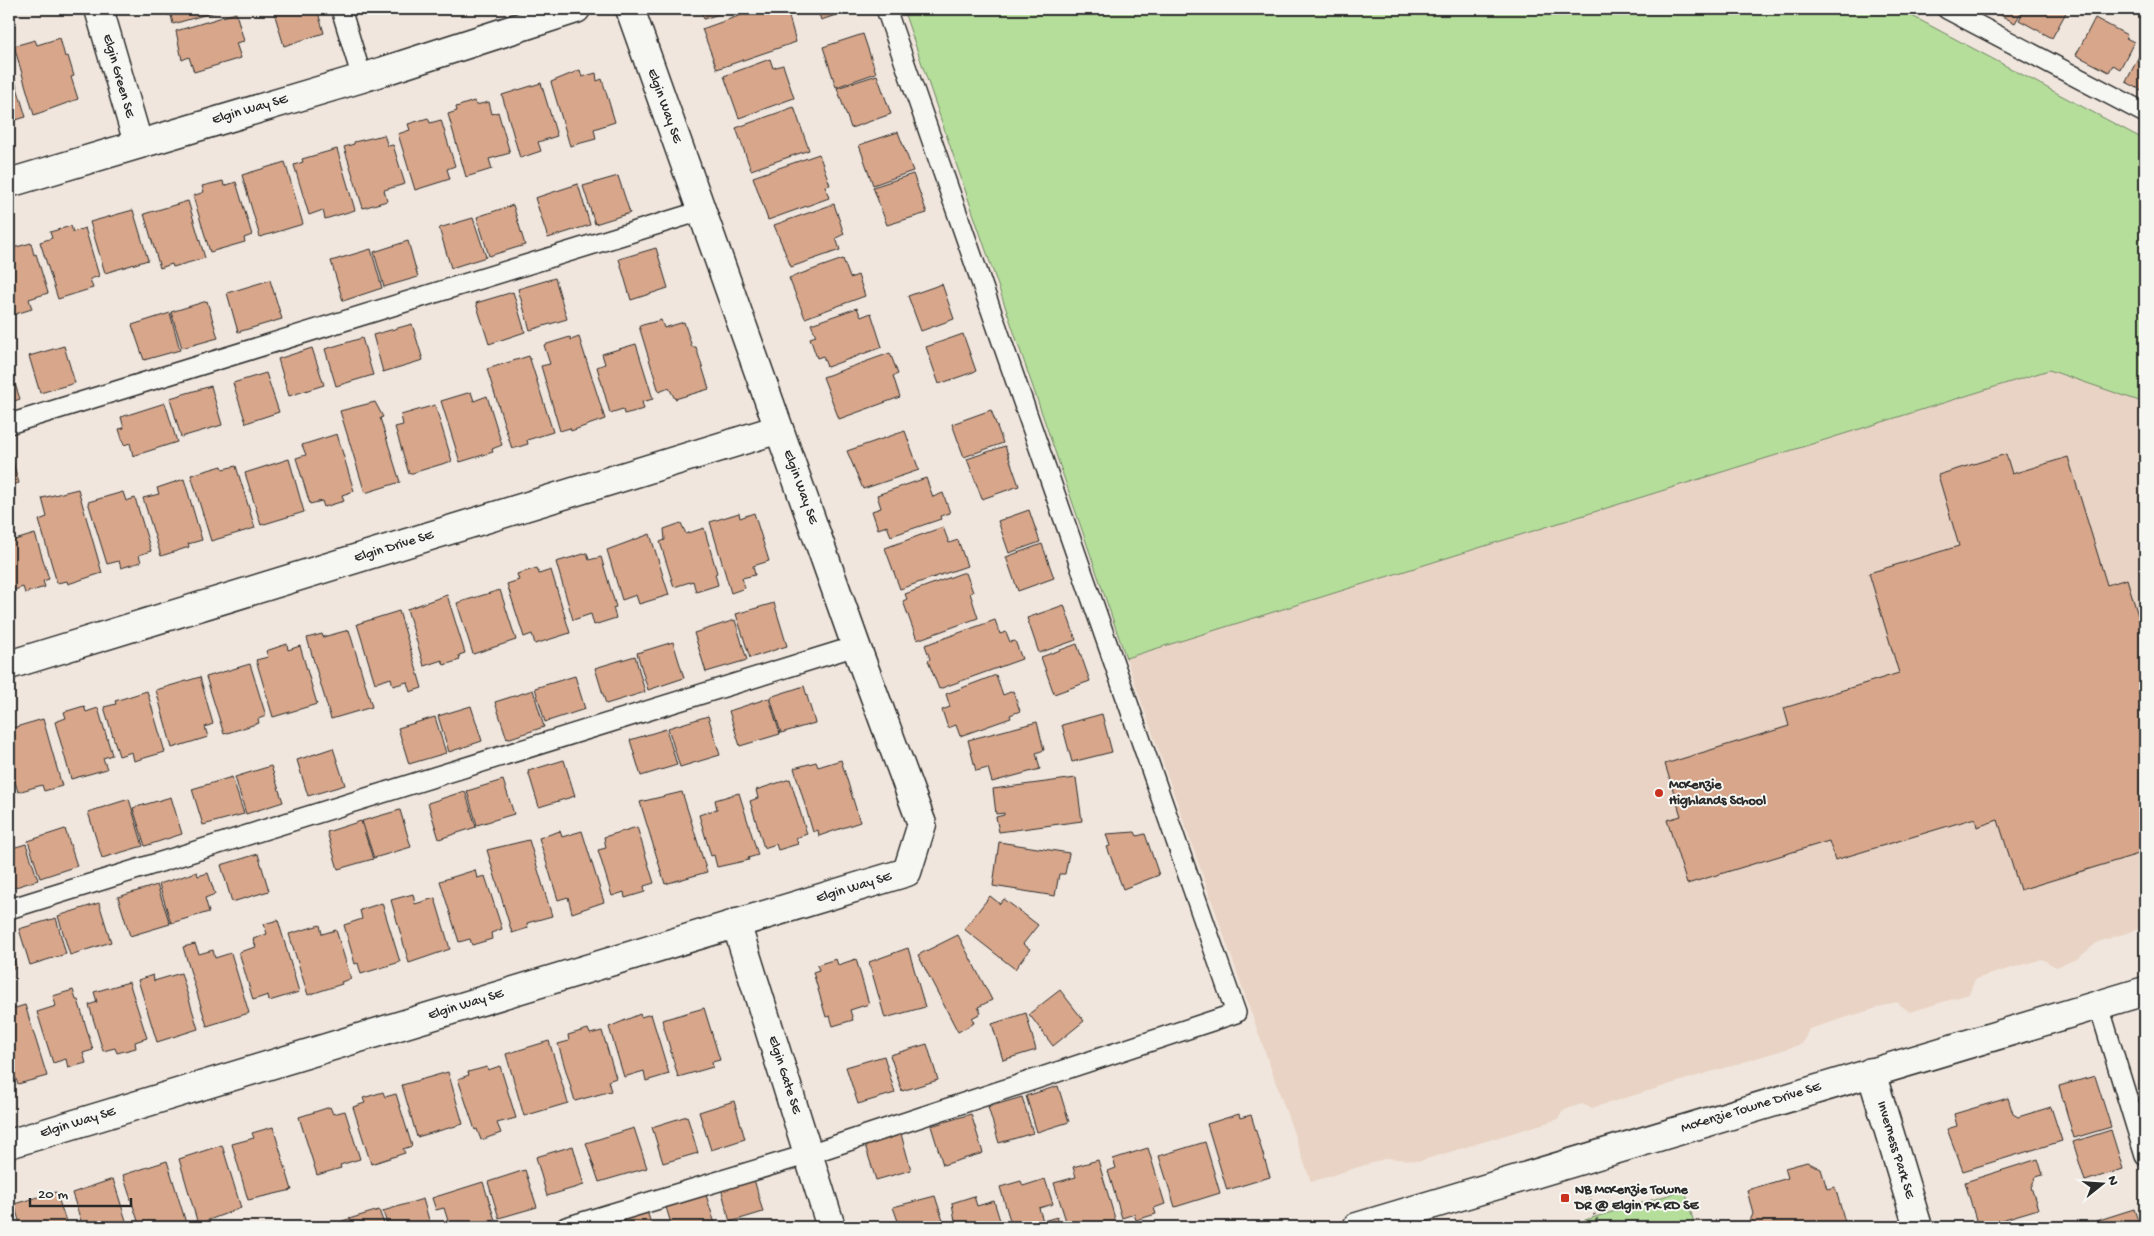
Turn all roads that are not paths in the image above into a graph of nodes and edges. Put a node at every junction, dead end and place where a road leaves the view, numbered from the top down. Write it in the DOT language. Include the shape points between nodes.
graph roads {
  1 [pos="99,9"];
  2 [pos="341,9"];
  3 [pos="576,9"];
  4 [pos="630,9"];
  5 [pos="886,9"];
  6 [pos="1946,9"];
  7 [pos="362,78"];
  8 [pos="2145,113"];
  9 [pos="138,143"];
  10 [pos="9,183"];
  11 [pos="702,211"];
  12 [pos="9,424"];
  13 [pos="779,429"];
  14 [pos="856,646"];
  15 [pos="9,665"];
  16 [pos="9,909"];
  17 [pos="736,923"];
  18 [pos="2145,991"];
  19 [pos="2099,1006"];
  20 [pos="1871,1072"];
  21 [pos="9,1144"];
  22 [pos="809,1154"];
  23 [pos="2145,1156"];
  24 [pos="566,1227"];
  25 [pos="831,1227"];
  26 [pos="1357,1227"];
  27 [pos="1918,1227"];
  1 -- 9 [label="street, Elgin Green SE"];
  2 -- 7 [label="lane"];
  3 -- 7 [label="street, Elgin Way SE"];
  4 -- 11 [label="street, Elgin Way SE"];
  5 -- 22 [label="lane" via="1236,1013"];
  6 -- 8 [label="lane"];
  7 -- 9 [label="street, Elgin Way SE"];
  9 -- 10 [label="street, Elgin Way SE"];
  11 -- 12 [label="lane"];
  11 -- 13 [label="street, Elgin Way SE"];
  13 -- 14 [label="street, Elgin Way SE"];
  13 -- 15 [label="street, Elgin Drive SE"];
  14 -- 16 [label="lane"];
  14 -- 17 [label="street, Elgin Way SE" via="922,824 907,872"];
  17 -- 21 [label="street, Elgin Way SE"];
  17 -- 22 [label="street, Elgin Gate SE"];
  18 -- 19 [label="street, McKenzie Towne Drive SE"];
  19 -- 20 [label="street, McKenzie Towne Drive SE"];
  19 -- 23 [label="lane"];
  20 -- 26 [label="street, McKenzie Towne Drive SE"];
  20 -- 27 [label="street, Inverness Park SE"];
  22 -- 24 [label="lane"];
  22 -- 25 [label="street, Elgin Gate SE"];
}
